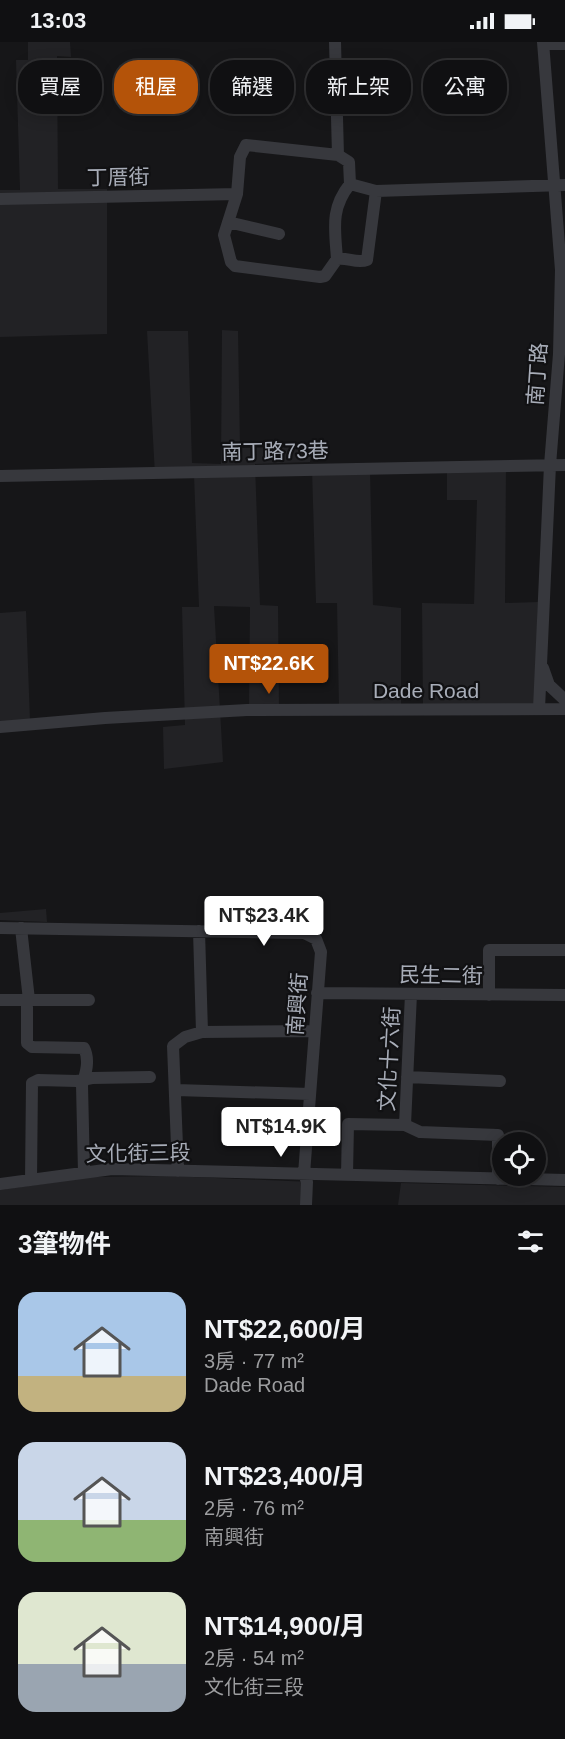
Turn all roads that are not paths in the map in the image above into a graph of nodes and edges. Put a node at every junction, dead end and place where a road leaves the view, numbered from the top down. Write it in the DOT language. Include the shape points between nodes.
graph roads {
  1 [pos="335,42"];
  2 [pos="544,43"];
  3 [pos="565,44"];
  4 [pos="338,155"];
  5 [pos="350,184"];
  6 [pos="560,185"];
  7 [pos="376,191"];
  8 [pos="237,194"];
  9 [pos="0,199"];
  10 [pos="228,222"];
  11 [pos="279,234"];
  12 [pos="337,259"];
  13 [pos="550,465"];
  14 [pos="565,465"];
  15 [pos="0,476"];
  16 [pos="540,660"];
  17 [pos="565,700"];
  18 [pos="539,709"];
  19 [pos="565,709"];
  20 [pos="0,727"];
  21 [pos="0,928"];
  22 [pos="21,928"];
  23 [pos="199,931"];
  24 [pos="565,950"];
  25 [pos="317,993"];
  26 [pos="411,994"];
  27 [pos="489,995"];
  28 [pos="565,995"];
  29 [pos="0,1000"];
  30 [pos="29,1000"];
  31 [pos="89,1000"];
  32 [pos="315,1031"];
  33 [pos="202,1032"];
  34 [pos="150,1077"];
  35 [pos="407,1077"];
  36 [pos="84,1080"];
  37 [pos="500,1081"];
  38 [pos="176,1090"];
  39 [pos="310,1094"];
  40 [pos="405,1125"];
  41 [pos="492,1135"];
  42 [pos="178,1171"];
  43 [pos="84,1173"];
  44 [pos="304,1174"];
  45 [pos="346,1175"];
  46 [pos="492,1179"];
  47 [pos="31,1180"];
  48 [pos="546,1180"];
  49 [pos="565,1180"];
  50 [pos="0,1184"];
  51 [pos="306,1205"];
  1 -- 4 [label="street"];
  2 -- 3 [label="street"];
  2 -- 6 [label="street, 南丁路"];
  4 -- 5 [label="street" via="349,162"];
  4 -- 8 [label="street" via="246,145 240,157"];
  5 -- 7 [label="street"];
  5 -- 12 [label="street" via="339,198 334,218"];
  6 -- 7 [label="street"];
  6 -- 13 [label="street, 南丁路" via="559,354"];
  7 -- 12 [label="street" via="367,260"];
  8 -- 9 [label="street, 丁厝街"];
  8 -- 10 [label="street"];
  10 -- 11 [label="street"];
  10 -- 12 [label="street" via="224,235 235,266 320,277 326,276"];
  13 -- 14 [label="street, 南丁路73巷"];
  13 -- 15 [label="street, 南丁路73巷"];
  13 -- 16 [label="street, 南丁路"];
  16 -- 17 [label="street" via="549,685"];
  16 -- 18 [label="street, 南丁路"];
  18 -- 19 [label="street, Dade Road"];
  18 -- 20 [label="street, Dade Road" via="236,710"];
  21 -- 22 [label="street, 南興街"];
  22 -- 23 [label="street, 南興街"];
  22 -- 30 [label="street"];
  23 -- 25 [label="street, 南興街" via="304,933 316,939 321,952"];
  23 -- 33 [label="street"];
  24 -- 27 [label="street" via="489,950"];
  25 -- 26 [label="street, 民生二街"];
  25 -- 32 [label="street, 南興街"];
  26 -- 27 [label="street, 民生二街"];
  26 -- 35 [label="street, 文化十六街"];
  27 -- 28 [label="street, 民生二街"];
  29 -- 30 [label="street"];
  30 -- 31 [label="street"];
  30 -- 36 [label="street" via="27,1043 32,1047 84,1048"];
  32 -- 33 [label="street"];
  32 -- 39 [label="street, 南興街"];
  33 -- 38 [label="street" via="173,1046"];
  34 -- 36 [label="street"];
  35 -- 37 [label="street"];
  35 -- 40 [label="street, 文化十六街"];
  36 -- 43 [label="street"];
  36 -- 47 [label="street" via="32,1083"];
  38 -- 39 [label="street"];
  38 -- 42 [label="street"];
  39 -- 44 [label="street, 南興街"];
  40 -- 41 [label="street" via="420,1132"];
  40 -- 45 [label="street, 文化十六街" via="348,1124"];
  42 -- 43 [label="street, 文化街三段" via="112,1169"];
  42 -- 44 [label="street, 文化街三段"];
  43 -- 47 [label="street, 文化街三段"];
  44 -- 45 [label="street, 文化街三段"];
  44 -- 51 [label="street, 南興街" via="308,1182"];
  45 -- 46 [label="street, 文化街三段"];
  47 -- 50 [label="street, 文化街三段"];
  48 -- 49 [label="street, 文化街三段"];
}
